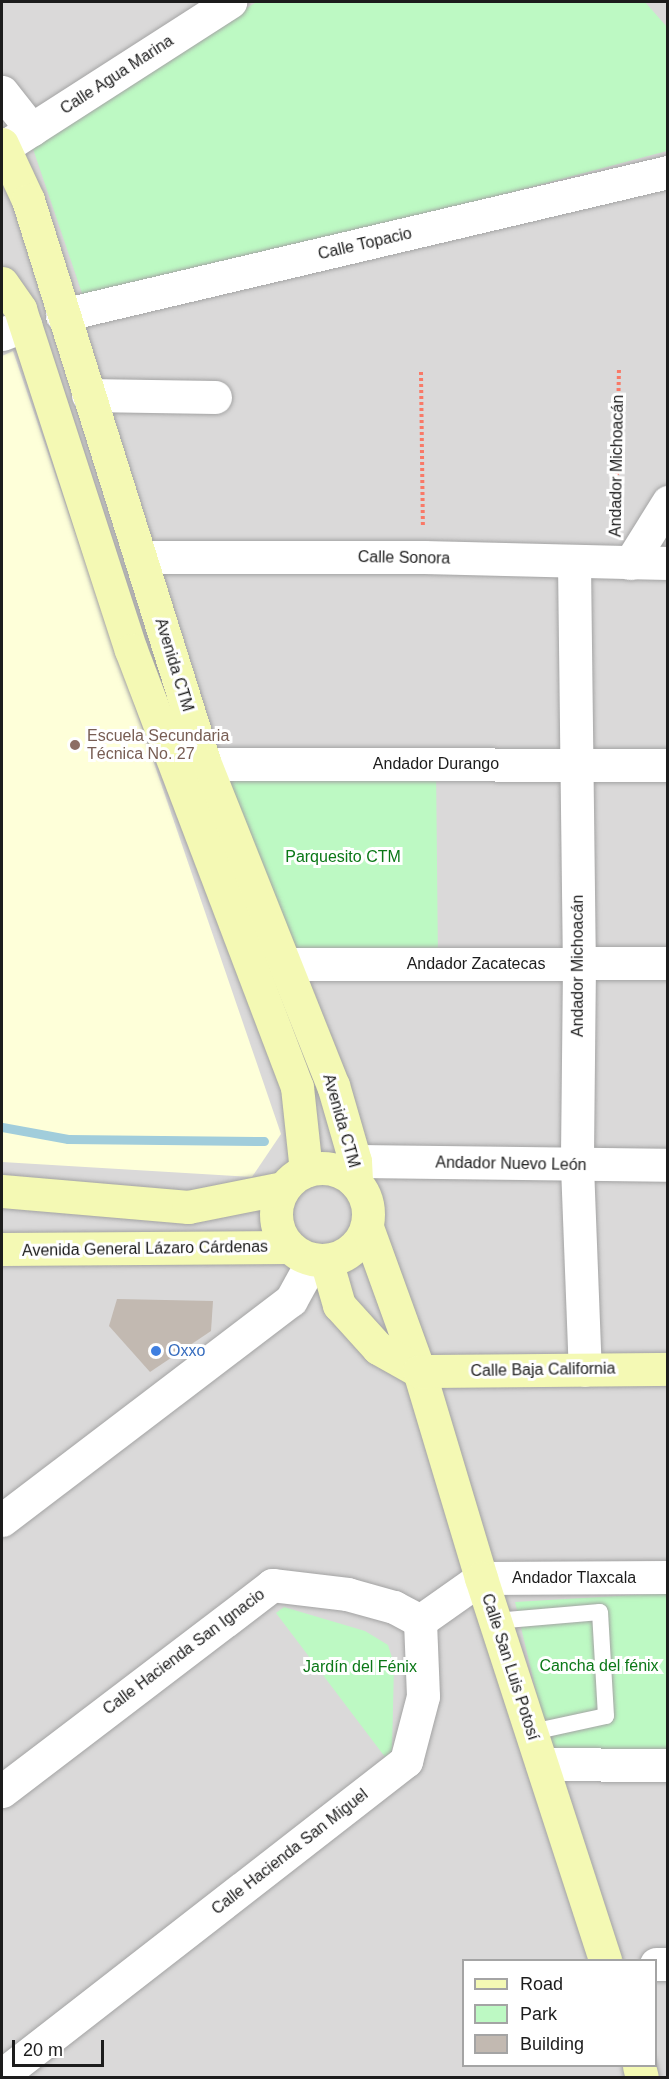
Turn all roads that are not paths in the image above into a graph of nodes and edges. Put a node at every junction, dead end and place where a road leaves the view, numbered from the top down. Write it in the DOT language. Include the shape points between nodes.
graph roads {
  1 [pos="230,2"];
  2 [pos="2,92"];
  3 [pos="32,129"];
  4 [pos="2,148"];
  5 [pos="668,172"];
  6 [pos="2,283"];
  7 [pos="62,315"];
  8 [pos="13,330"];
  9 [pos="88,395"];
  10 [pos="215,397"];
  11 [pos="668,502"];
  12 [pos="140,557"];
  13 [pos="574,563"];
  14 [pos="622,563"];
  15 [pos="668,563"];
  16 [pos="205,764"];
  17 [pos="576,765"];
  18 [pos="668,765"];
  19 [pos="668,963"];
  20 [pos="285,964"];
  21 [pos="579,964"];
  22 [pos="668,1165"];
  23 [pos="577,1166"];
  24 [pos="356,1172"];
  25 [pos="294,1179"];
  26 [pos="2,1191"];
  27 [pos="366,1227"];
  28 [pos="7,1255"];
  29 [pos="309,1256"];
  30 [pos="668,1369"];
  31 [pos="585,1370"];
  32 [pos="419,1371"];
  33 [pos="2,1520"];
  34 [pos="668,1577"];
  35 [pos="481,1578"];
  36 [pos="420,1621"];
  37 [pos="495,1621"];
  38 [pos="532,1732"];
  39 [pos="542,1764"];
  40 [pos="668,1765"];
  41 [pos="2,1791"];
  42 [pos="605,1959"];
  43 [pos="2,2075"];
  1 -- 3 [label="street, Calle Agua Marina"];
  2 -- 3 [label="street"];
  3 -- 4 [label="street, Calle Agua Marina"];
  4 -- 7 [label="main road, Avenida CTM" via="28,200"];
  5 -- 7 [label="street, Calle Topacio"];
  6 -- 8 [label="main road, Avenida CTM" via="20,309"];
  7 -- 9 [label="main road, Avenida CTM"];
  8 -- 25 [label="main road, Avenida CTM" via="297,1087"];
  9 -- 10 [label="street"];
  9 -- 12 [label="main road, Avenida CTM"];
  11 -- 14 [label="street"];
  12 -- 13 [label="street, Calle Sonora" via="424,557"];
  12 -- 16 [label="main road, Avenida CTM"];
  13 -- 14 [label="street, Calle Sonora"];
  13 -- 17 [label="street, Andador Michoacán"];
  14 -- 15 [label="street, Calle Sonora"];
  16 -- 17 [label="street, Andador Durango"];
  16 -- 20 [label="main road, Avenida CTM"];
  17 -- 18 [label="street, Andador Durango"];
  17 -- 21 [label="street, Andador Michoacán"];
  19 -- 21 [label="street, Andador Zacatecas"];
  20 -- 21 [label="street, Andador Zacatecas"];
  20 -- 24 [label="main road, Avenida CTM" via="333,1085"];
  21 -- 23 [label="street, Andador Michoacán"];
  22 -- 23 [label="street, Andador Nuevo León"];
  23 -- 24 [label="street, Andador Nuevo León"];
  23 -- 31 [label="street, Andador Michoacán"];
  24 -- 25 [label="main road" via="324,1167"];
  24 -- 27 [label="main road" via="367,1203"];
  25 -- 26 [label="main road" via="188,1207"];
  25 -- 29 [label="main road" via="276,1208 278,1229"];
  27 -- 29 [label="main road" via="358,1243 344,1255"];
  27 -- 32 [label="main road, Calle San Luis Potosí"];
  28 -- 29 [label="main road, Avenida General Lázaro Cárdenas"];
  29 -- 32 [label="main road" via="339,1305 378,1348"];
  29 -- 33 [label="street" via="291,1300"];
  30 -- 31 [label="main road, Calle Baja California"];
  31 -- 32 [label="main road, Calle Baja California"];
  32 -- 35 [label="main road, Calle San Luis Potosí"];
  34 -- 35 [label="street, Andador Tlaxcala"];
  35 -- 36 [label="street"];
  35 -- 37 [label="main road, Calle San Luis Potosí"];
  36 -- 41 [label="street, Calle Hacienda San Ignacio" via="394,1607 347,1594 272,1585"];
  36 -- 43 [label="street, Calle Hacienda San Miguel" via="423,1696 406,1761"];
  37 -- 38 [label="main road, Calle San Luis Potosí"];
  37 -- 38 [label="lane" via="600,1612 606,1716"];
  38 -- 39 [label="main road, Calle San Luis Potosí"];
  39 -- 40 [label="street"];
  39 -- 42 [label="main road, Calle San Luis Potosí"];
}
